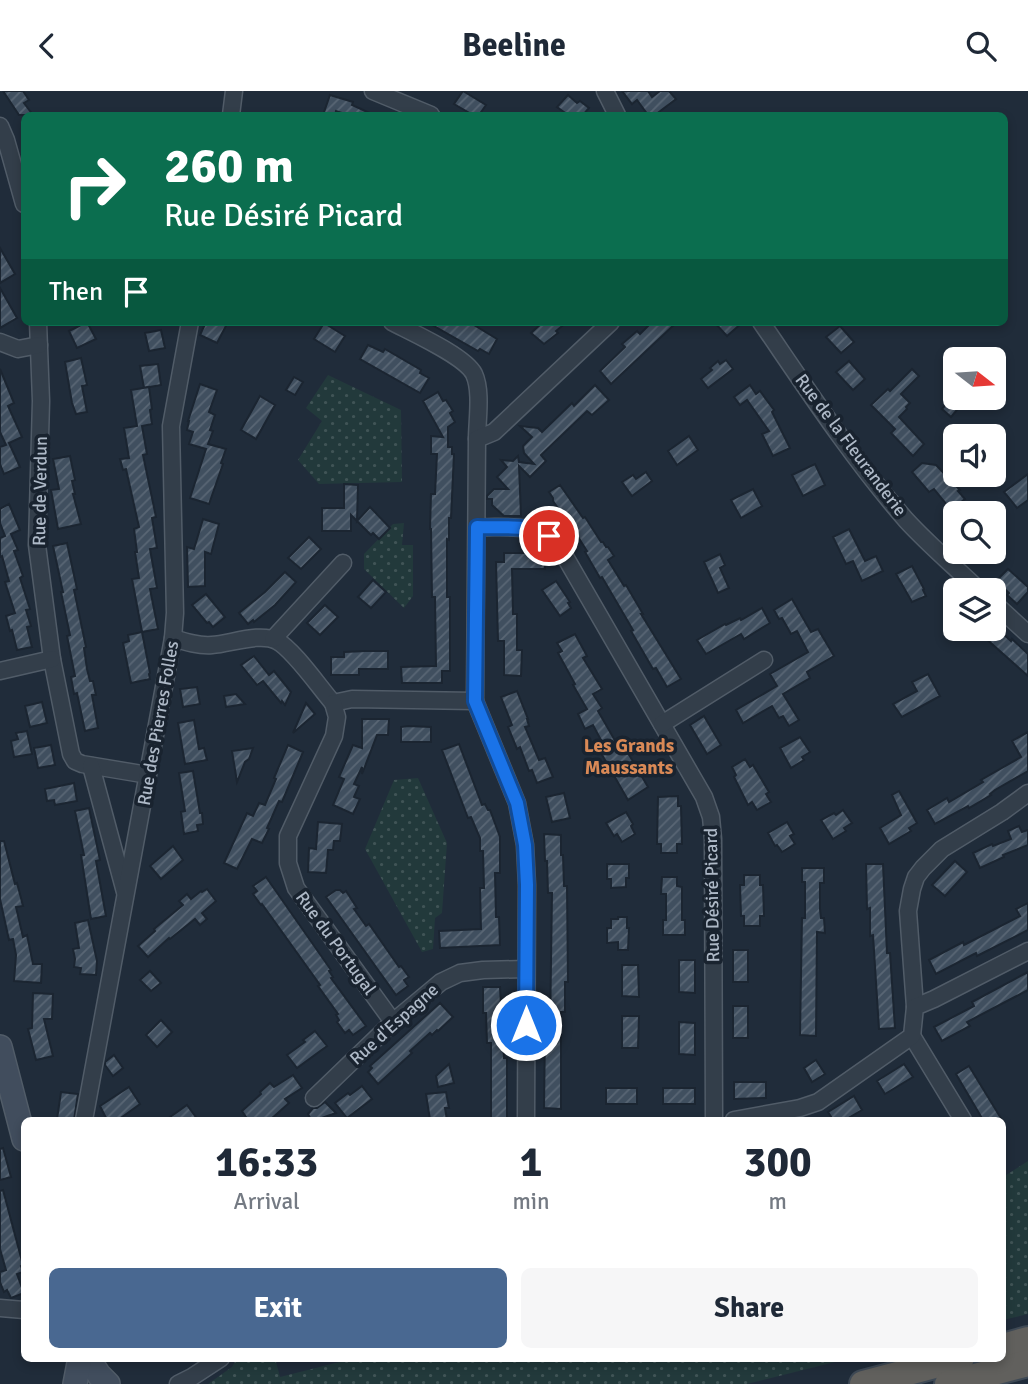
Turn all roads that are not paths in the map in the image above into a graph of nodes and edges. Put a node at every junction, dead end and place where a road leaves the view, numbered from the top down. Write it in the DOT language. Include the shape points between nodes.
graph roads {
  1 [pos="234,91"];
  2 [pos="373,91"];
  3 [pos="605,91"];
  4 [pos="231,112"];
  5 [pos="424,112"];
  6 [pos="616,112"];
  7 [pos="0,125"];
  8 [pos="21,193"];
  9 [pos="38,326"];
  10 [pos="189,326"];
  11 [pos="399,326"];
  12 [pos="607,326"];
  13 [pos="764,326"];
  14 [pos="0,342"];
  15 [pos="39,345"];
  16 [pos="477,439"];
  17 [pos="477,527"];
  18 [pos="343,563"];
  19 [pos="967,578"];
  20 [pos="1006,614"];
  21 [pos="1028,634"];
  22 [pos="173,639"];
  23 [pos="272,639"];
  24 [pos="52,659"];
  25 [pos="764,660"];
  26 [pos="0,671"];
  27 [pos="475,701"];
  28 [pos="333,703"];
  29 [pos="662,724"];
  30 [pos="90,766"];
  31 [pos="148,775"];
  32 [pos="1028,793"];
  33 [pos="127,896"];
  34 [pos="1028,951"];
  35 [pos="526,969"];
  36 [pos="915,1006"];
  37 [pos="393,1022"];
  38 [pos="912,1036"];
  39 [pos="0,1047"];
  40 [pos="314,1098"];
  41 [pos="85,1117"];
  42 [pos="526,1117"];
  43 [pos="714,1117"];
  44 [pos="750,1117"];
  45 [pos="961,1117"];
  46 [pos="21,1128"];
  47 [pos="0,1308"];
  48 [pos="21,1310"];
  49 [pos="1028,1340"];
  50 [pos="1006,1346"];
  51 [pos="79,1362"];
  52 [pos="90,1362"];
  53 [pos="215,1362"];
  54 [pos="946,1362"];
  55 [pos="1028,1363"];
  56 [pos="186,1382"];
  57 [pos="75,1384"];
  58 [pos="108,1384"];
  59 [pos="863,1384"];
  60 [pos="947,1384"];
  1 -- 4 [label="street"];
  2 -- 5 [label="street"];
  3 -- 6 [label="street"];
  7 -- 8 [label="street"];
  9 -- 15 [label="street, Rue de Verdun"];
  10 -- 22 [label="street, Rue des Pierres Folles" via="171,426"];
  11 -- 16 [label="street" via="462,360 474,374"];
  12 -- 16 [label="street" via="494,432"];
  13 -- 19 [label="street, Rue de la Fleuranderie" via="876,483"];
  14 -- 15 [label="street" via="18,349"];
  15 -- 24 [label="street, Rue de Verdun" via="37,545"];
  16 -- 17 [label="street"];
  17 -- 27 [label="street"];
  17 -- 29 [label="street, Rue Désiré Picard" via="530,528 555,541"];
  18 -- 23 [label="street"];
  20 -- 21 [label="street"];
  22 -- 23 [label="street" via="201,645"];
  22 -- 31 [label="street, Rue des Pierres Folles"];
  23 -- 28 [label="street" via="294,656"];
  24 -- 26 [label="street"];
  24 -- 30 [label="street, Rue de Verdun" via="72,756"];
  25 -- 29 [label="street"];
  27 -- 28 [label="street" via="352,699"];
  27 -- 35 [label="street" via="517,803 525,845"];
  28 -- 37 [label="street, Rue du Portugal" via="337,717 334,736 288,836 288,863 296,888"];
  29 -- 43 [label="street, Rue Désiré Picard" via="704,797 713,826"];
  30 -- 31 [label="street"];
  30 -- 33 [label="street, Rue de Verdun"];
  31 -- 33 [label="street, Rue des Pierres Folles"];
  32 -- 36 [label="street" via="942,849 916,877 908,911"];
  33 -- 41 [label="street, Rue des Pierres Folles"];
  34 -- 36 [label="street"];
  35 -- 37 [label="street, Rue d'Espagne" via="460,973 441,982"];
  35 -- 42 [label="street"];
  36 -- 38 [label="street"];
  37 -- 40 [label="street, Rue d'Espagne"];
  38 -- 44 [label="street" via="818,1102"];
  38 -- 45 [label="street"];
  39 -- 46 [label="main road"];
  47 -- 48 [label="street"];
  49 -- 50 [label="highway"];
  51 -- 57 [label="main road"];
  52 -- 58 [label="main road"];
  53 -- 56 [label="street"];
  54 -- 59 [label="highway"];
  55 -- 60 [label="highway"];
}
